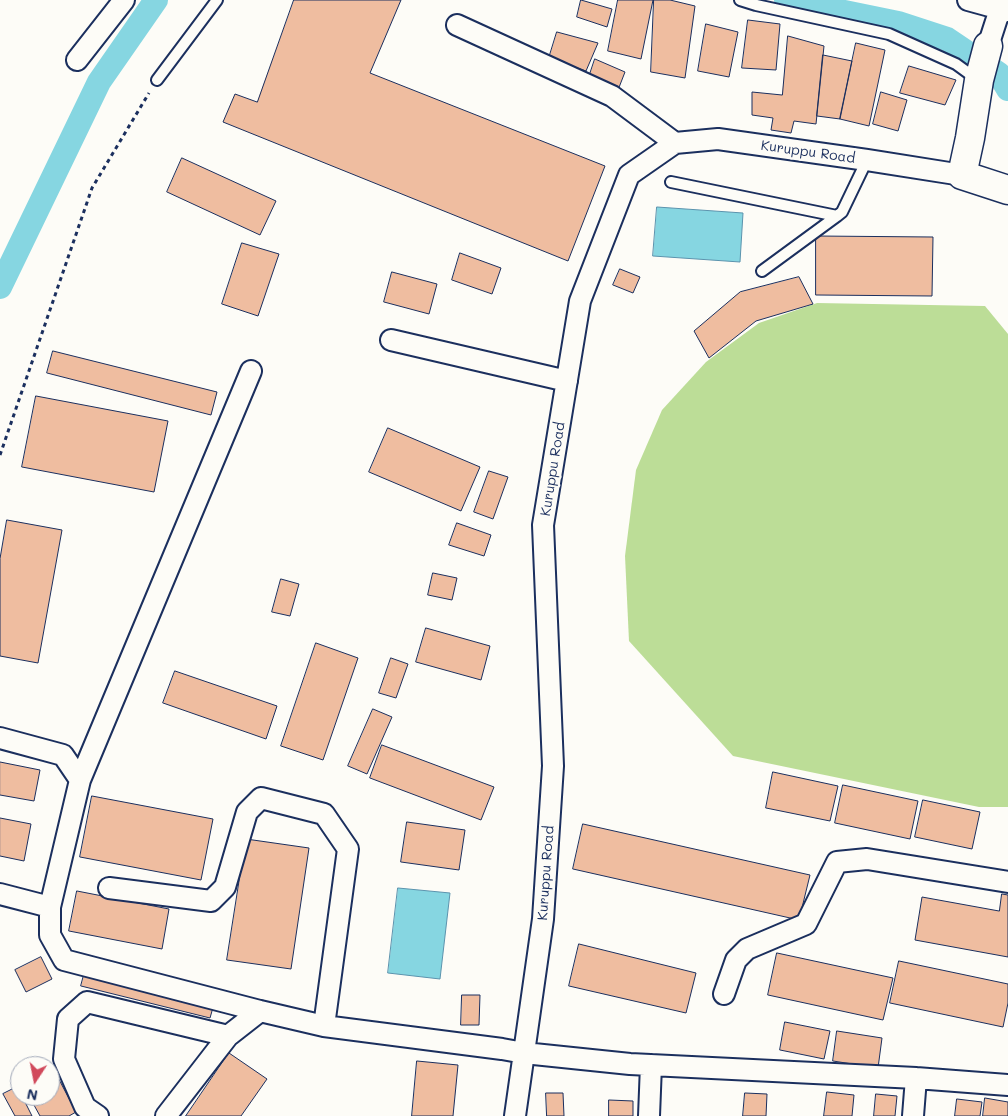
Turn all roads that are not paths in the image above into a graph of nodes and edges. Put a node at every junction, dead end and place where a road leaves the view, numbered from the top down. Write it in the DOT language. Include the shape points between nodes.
graph roads {
  1 [pos="124,0"];
  2 [pos="217,0"];
  3 [pos="740,0"];
  4 [pos="968,0"];
  5 [pos="1004,7"];
  6 [pos="457,25"];
  7 [pos="988,46"];
  8 [pos="77,60"];
  9 [pos="157,80"];
  10 [pos="979,80"];
  11 [pos="675,143"];
  12 [pos="867,160"];
  13 [pos="962,175"];
  14 [pos="671,182"];
  15 [pos="1008,190"];
  16 [pos="838,216"];
  17 [pos="762,271"];
  18 [pos="391,340"];
  19 [pos="252,370"];
  20 [pos="567,381"];
  21 [pos="0,738"];
  22 [pos="80,780"];
  23 [pos="1008,882"];
  24 [pos="109,888"];
  25 [pos="0,894"];
  26 [pos="50,907"];
  27 [pos="724,994"];
  28 [pos="260,1011"];
  29 [pos="324,1026"];
  30 [pos="228,1036"];
  31 [pos="524,1053"];
  32 [pos="651,1065"];
  33 [pos="916,1078"];
  34 [pos="1008,1085"];
  35 [pos="98,1116"];
  36 [pos="166,1116"];
  37 [pos="515,1116"];
  38 [pos="649,1116"];
  39 [pos="914,1116"];
  1 -- 8 [label="street"];
  2 -- 9 [label="lane"];
  3 -- 10 [label="lane" via="889,34 956,64"];
  4 -- 5 [label="street"];
  5 -- 7 [label="street"];
  6 -- 11 [label="street" via="612,96"];
  7 -- 10 [label="street"];
  10 -- 13 [label="street"];
  11 -- 12 [label="street, Kuruppu Road" via="718,139"];
  11 -- 20 [label="street, Kuruppu Road" via="629,175 580,301"];
  12 -- 13 [label="street, Kuruppu Road"];
  12 -- 16 [label="lane"];
  13 -- 15 [label="street"];
  14 -- 16 [label="lane"];
  16 -- 17 [label="lane"];
  18 -- 20 [label="street"];
  19 -- 22 [label="street"];
  20 -- 31 [label="street, Kuruppu Road" via="543,525 553,766 543,919"];
  21 -- 22 [label="street" via="63,755"];
  22 -- 26 [label="street"];
  23 -- 27 [label="street" via="867,859 837,862 806,924 747,949 736,960"];
  24 -- 29 [label="street" via="211,901 225,888 247,812 261,798 324,814 348,849"];
  25 -- 26 [label="street"];
  26 -- 28 [label="street" via="50,935 64,960"];
  28 -- 29 [label="street"];
  28 -- 30 [label="street"];
  29 -- 31 [label="street"];
  30 -- 35 [label="street" via="87,1002 68,1019 64,1059 85,1106"];
  30 -- 36 [label="street"];
  31 -- 32 [label="street"];
  31 -- 37 [label="street, Kuruppu Road"];
  32 -- 33 [label="street"];
  32 -- 38 [label="street"];
  33 -- 34 [label="street"];
  33 -- 39 [label="street"];
}
